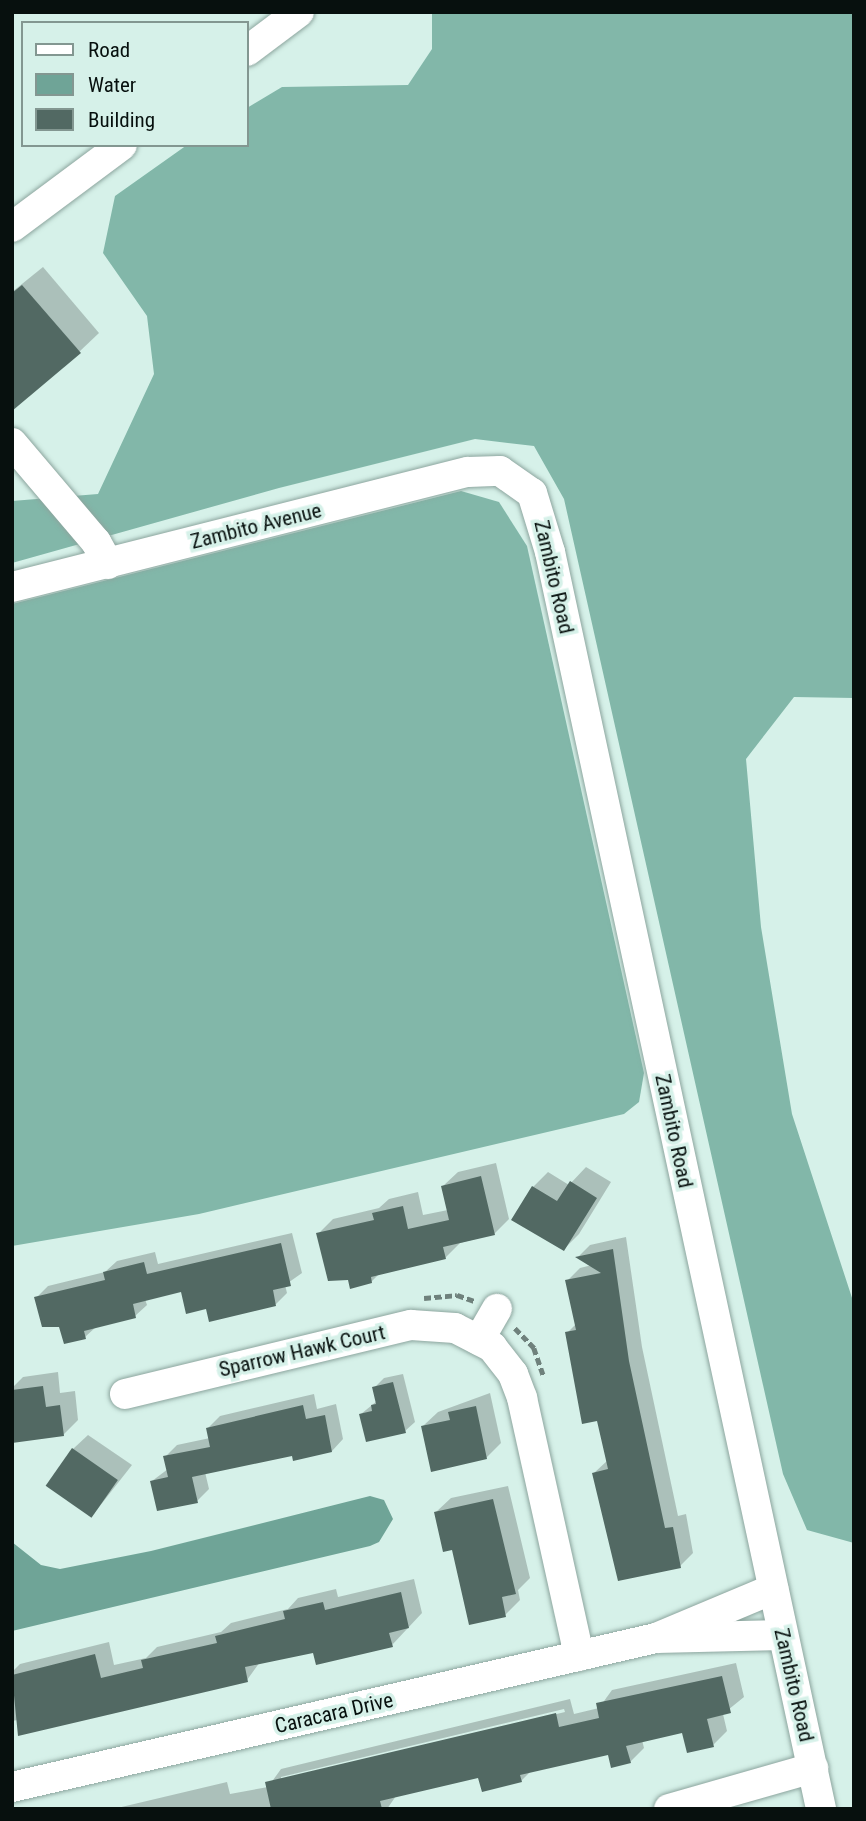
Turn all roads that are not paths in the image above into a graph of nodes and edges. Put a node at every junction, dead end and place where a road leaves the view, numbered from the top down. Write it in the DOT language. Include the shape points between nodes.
graph roads {
  1 [pos="299,12"];
  2 [pos="248,50"];
  3 [pos="119,147"];
  4 [pos="12,227"];
  5 [pos="12,443"];
  6 [pos="500,471"];
  7 [pos="108,564"];
  8 [pos="12,587"];
  9 [pos="497,1309"];
  10 [pos="479,1340"];
  11 [pos="125,1394"];
  12 [pos="773,1589"];
  13 [pos="783,1635"];
  14 [pos="656,1638"];
  15 [pos="579,1656"];
  16 [pos="813,1768"];
  17 [pos="12,1787"];
  18 [pos="669,1809"];
  19 [pos="821,1809"];
  1 -- 2 [label="street"];
  3 -- 4 [label="street"];
  5 -- 7 [label="street" via="96,542"];
  6 -- 7 [label="street, Zambito Avenue" via="468,472"];
  6 -- 12 [label="street, Zambito Road" via="533,493 550,552"];
  7 -- 8 [label="street, Zambito Avenue"];
  9 -- 10 [label="street"];
  10 -- 11 [label="street, Sparrow Hawk Court" via="455,1328 411,1325"];
  10 -- 15 [label="street, Sparrow Hawk Court" via="492,1347 513,1374 522,1398"];
  12 -- 13 [label="street, Zambito Road"];
  12 -- 14 [label="street, Caracara Drive"];
  13 -- 14 [label="street, Caracara Drive"];
  13 -- 16 [label="street, Zambito Road"];
  14 -- 15 [label="street, Caracara Drive"];
  15 -- 17 [label="street, Caracara Drive"];
  16 -- 18 [label="street"];
  16 -- 19 [label="street, Zambito Road"];
}
